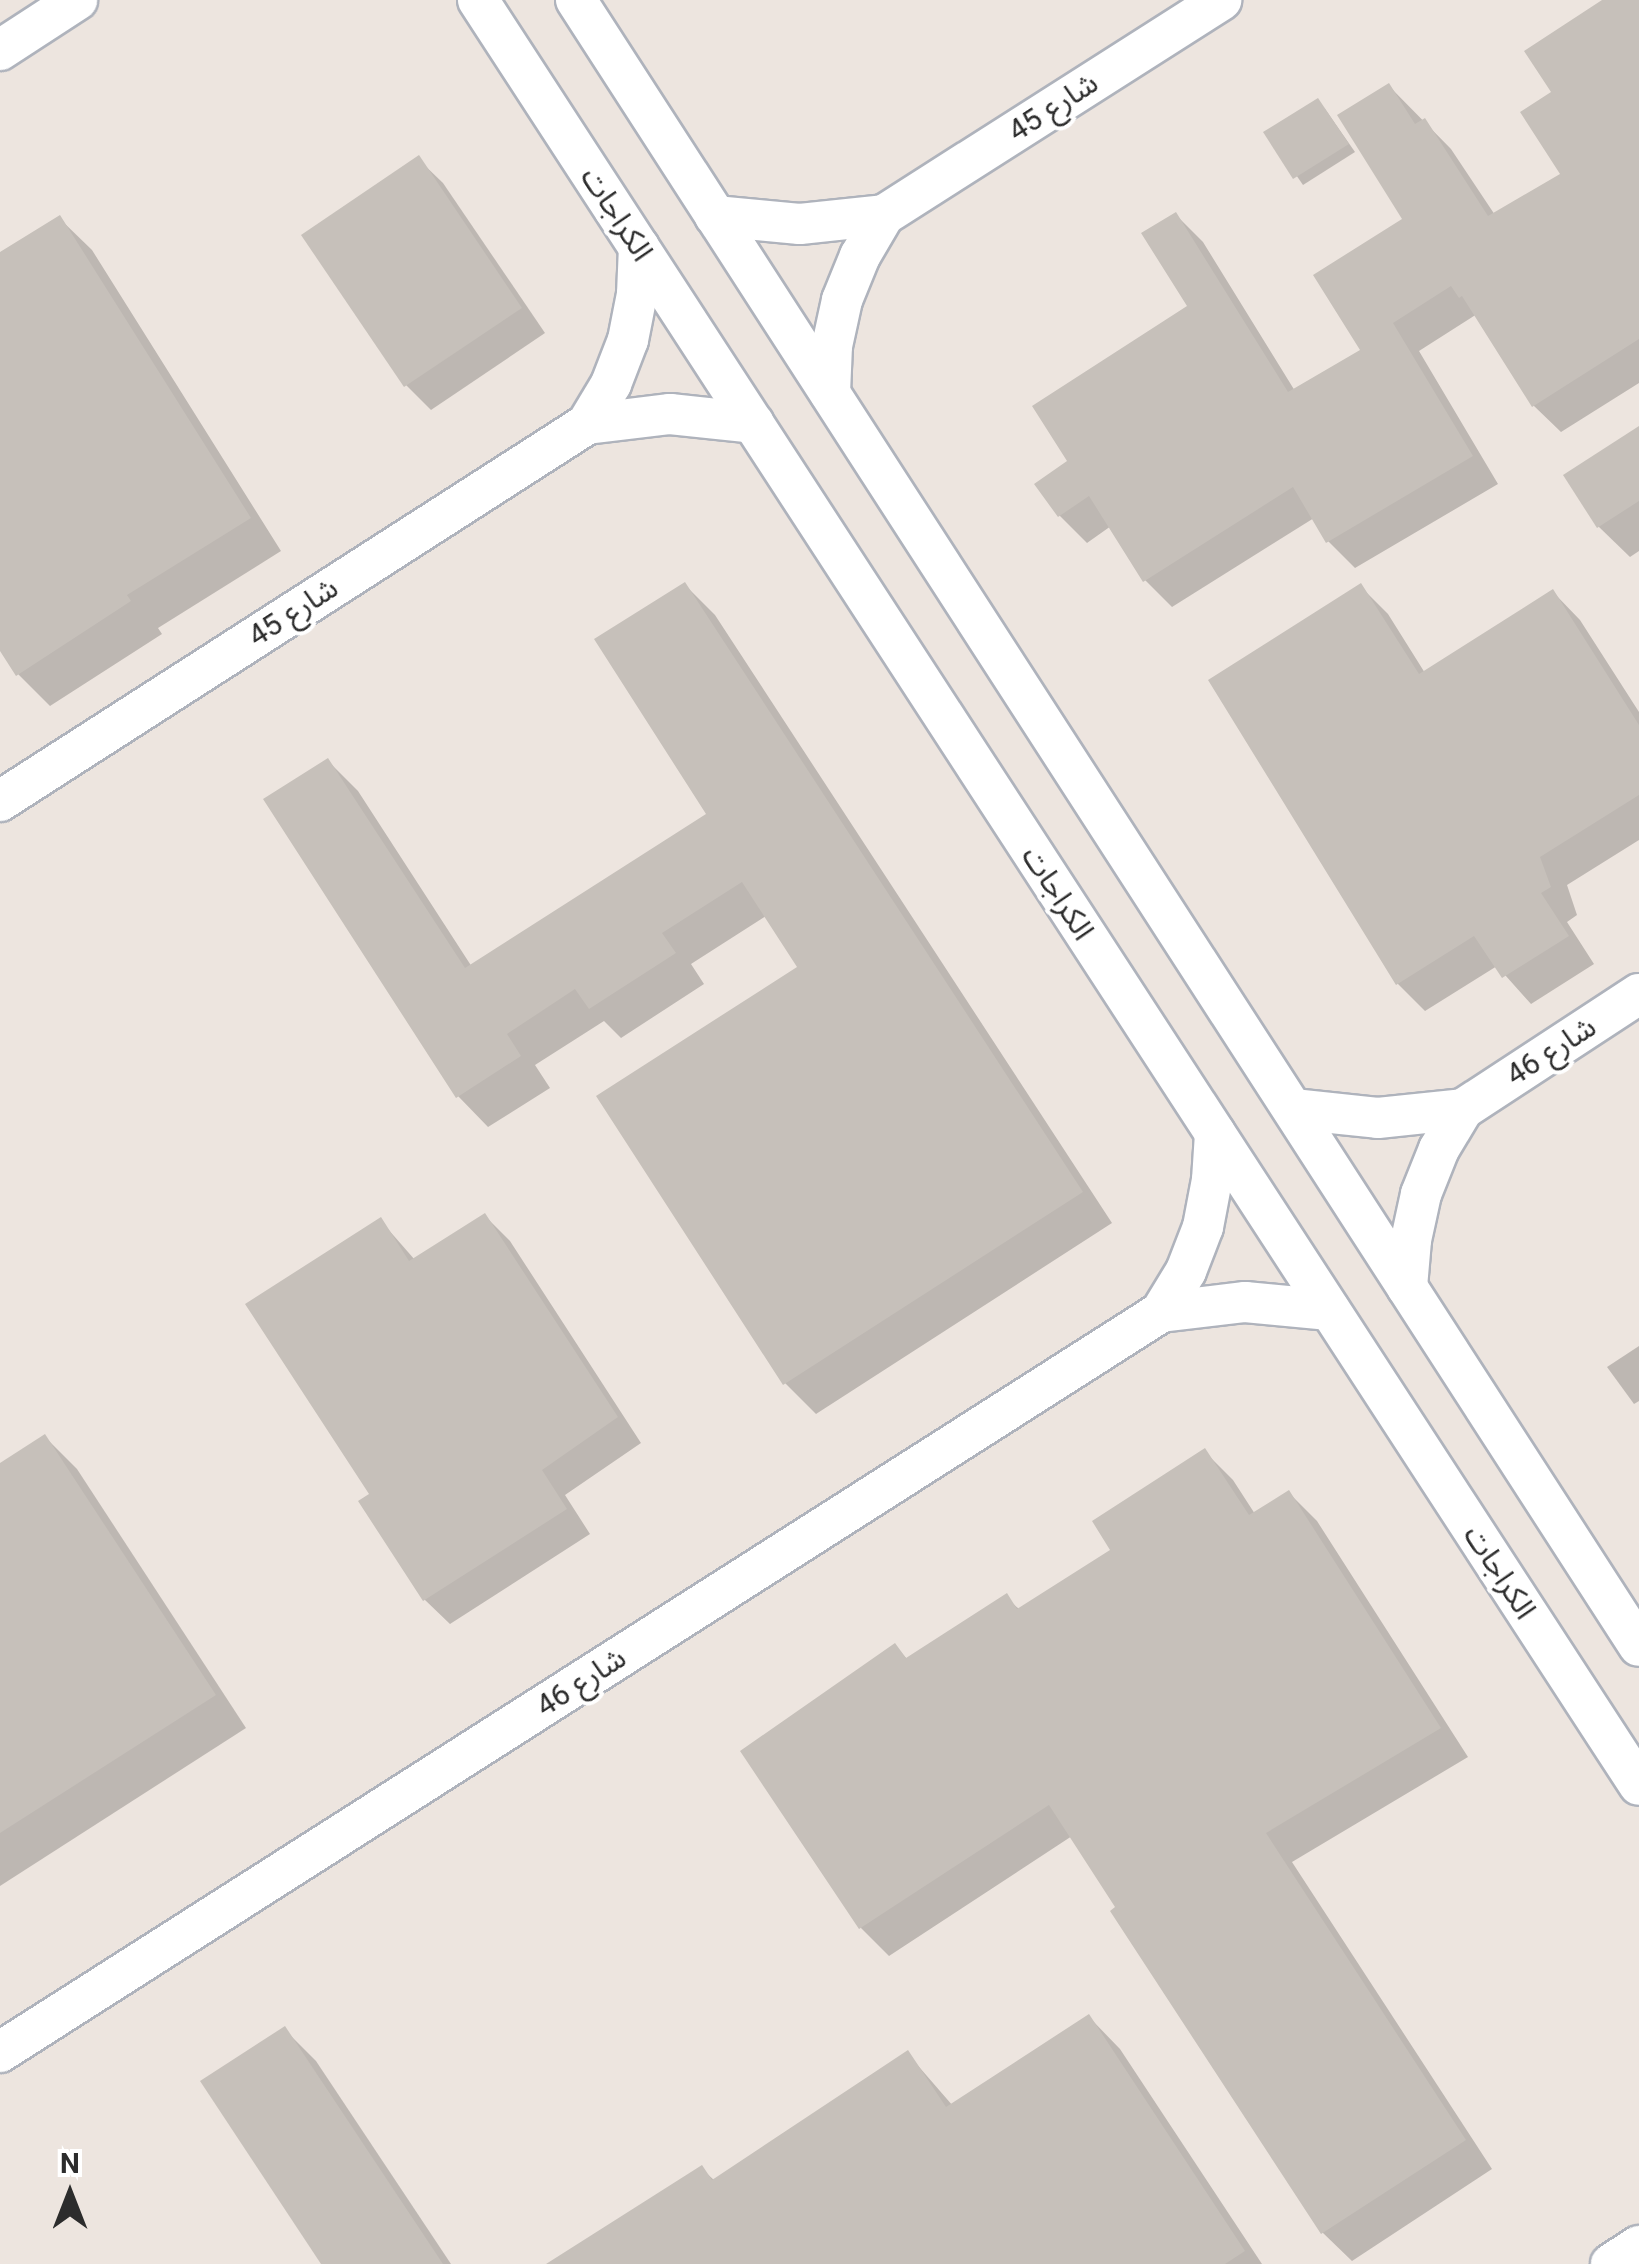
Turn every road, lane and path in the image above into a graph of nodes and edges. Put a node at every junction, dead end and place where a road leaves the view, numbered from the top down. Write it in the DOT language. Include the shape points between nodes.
graph roads {
  1 [pos="77,0"];
  2 [pos="478,0"];
  3 [pos="576,0"];
  4 [pos="1221,0"];
  5 [pos="0,50"];
  6 [pos="884,215"];
  7 [pos="715,216"];
  8 [pos="638,246"];
  9 [pos="830,393"];
  10 [pos="754,423"];
  11 [pos="586,424"];
  12 [pos="0,800"];
  13 [pos="1639,994"];
  14 [pos="1463,1109"];
  15 [pos="1292,1110"];
  16 [pos="1214,1134"];
  17 [pos="1407,1287"];
  18 [pos="1330,1310"];
  19 [pos="1161,1312"];
  20 [pos="1639,1646"];
  21 [pos="1639,1786"];
  22 [pos="0,2052"];
  23 [pos="1639,2246"];
  24 [pos="1611,2264"];
  1 -- 5 [label="street"];
  2 -- 8 [label="street, الكراجات"];
  3 -- 7 [label="street"];
  4 -- 6 [label="street, شارع 45"];
  6 -- 7 [label="street, شارع 45" via="800,224"];
  6 -- 9 [label="street, شارع 45" via="842,300"];
  7 -- 9 [label="street"];
  8 -- 10 [label="street, الكراجات"];
  8 -- 11 [label="street, شارع 45" via="628,340"];
  9 -- 15 [label="street"];
  10 -- 11 [label="street, شارع 45" via="670,414"];
  10 -- 16 [label="street, الكراجات"];
  11 -- 12 [label="street, شارع 45"];
  13 -- 14 [label="street, شارع 46"];
  14 -- 15 [label="street, شارع 46" via="1378,1118"];
  14 -- 17 [label="street, شارع 46" via="1421,1194"];
  15 -- 17 [label="street"];
  16 -- 18 [label="street, الكراجات"];
  16 -- 19 [label="street, شارع 46" via="1203,1227"];
  17 -- 20 [label="street"];
  18 -- 19 [label="street, شارع 46" via="1246,1302"];
  18 -- 21 [label="street, الكراجات"];
  19 -- 22 [label="street, شارع 46"];
  23 -- 24 [label="street"];
}
